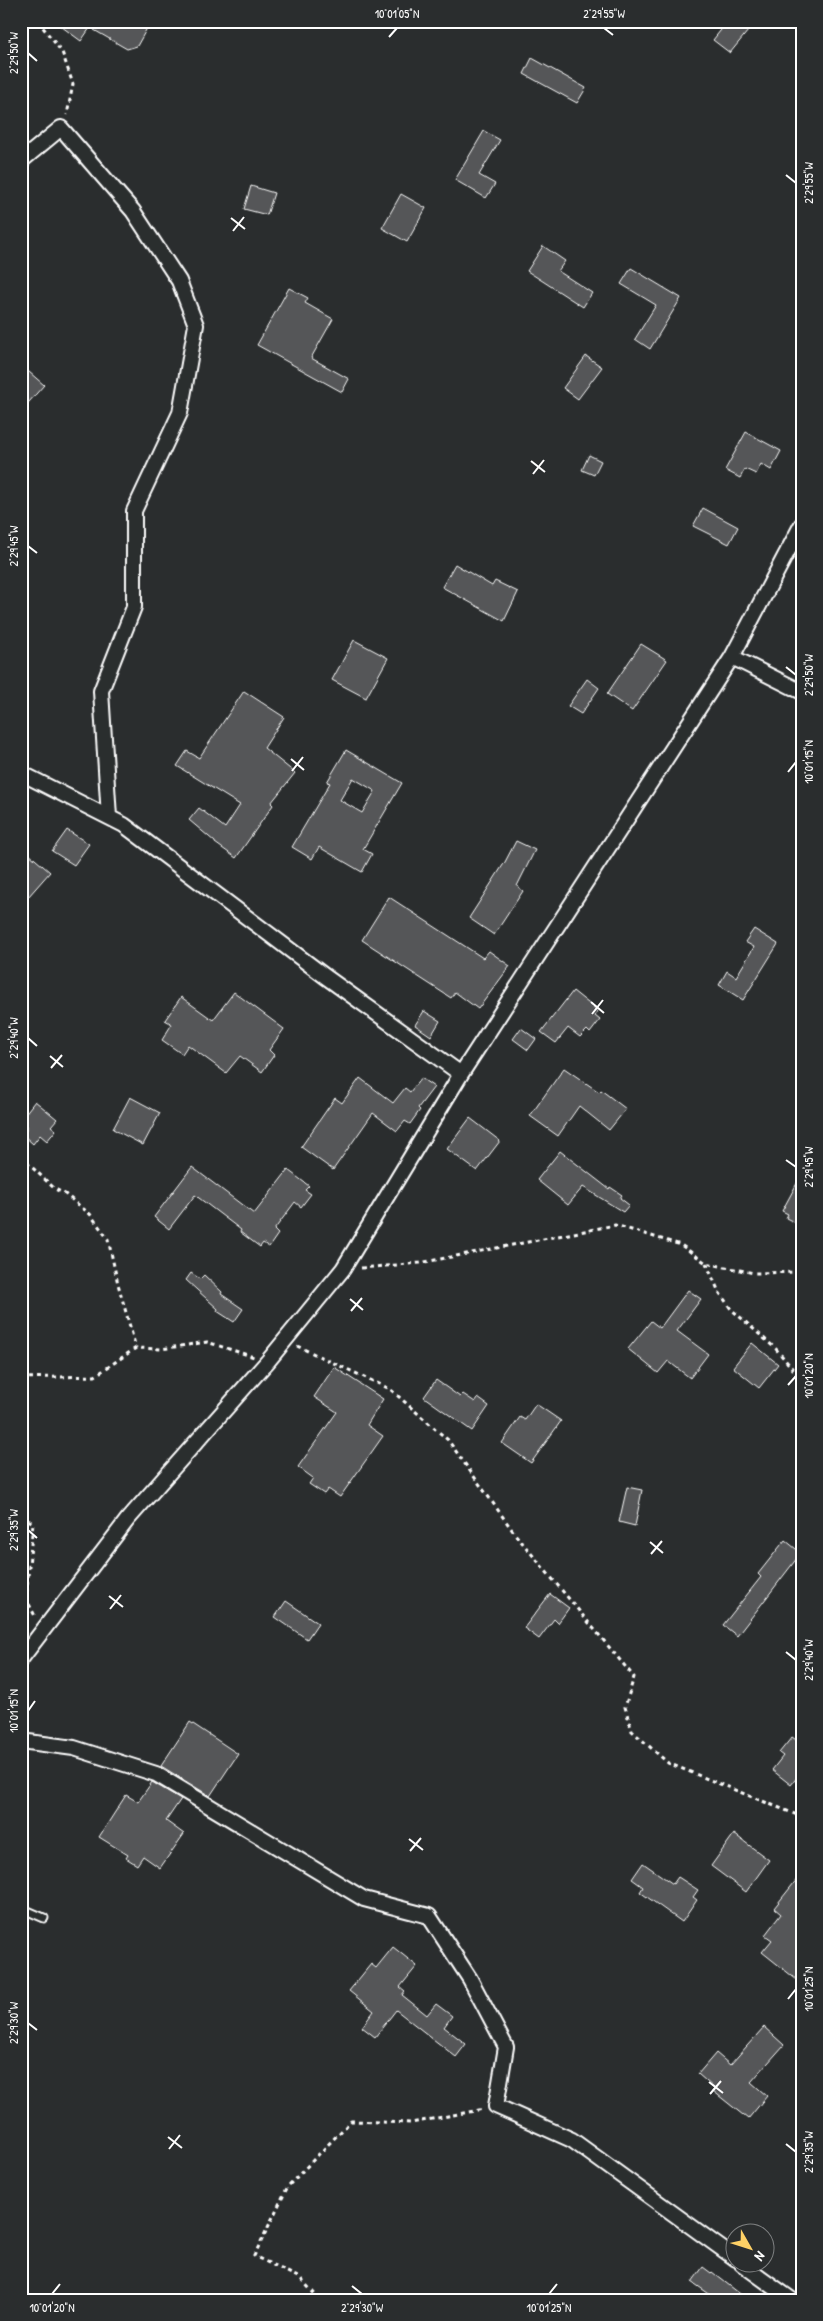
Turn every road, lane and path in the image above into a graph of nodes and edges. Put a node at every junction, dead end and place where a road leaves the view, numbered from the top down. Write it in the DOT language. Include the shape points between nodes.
graph roads {
  1 [pos="38,21"];
  2 [pos="61,128"];
  3 [pos="21,161"];
  4 [pos="802,524"];
  5 [pos="732,657"];
  6 [pos="802,692"];
  7 [pos="21,773"];
  8 [pos="109,817"];
  9 [pos="461,1074"];
  10 [pos="21,1157"];
  11 [pos="706,1263"];
  12 [pos="343,1269"];
  13 [pos="802,1272"];
  14 [pos="284,1340"];
  15 [pos="136,1348"];
  16 [pos="268,1362"];
  17 [pos="21,1378"];
  18 [pos="802,1380"];
  19 [pos="21,1516"];
  20 [pos="43,1630"];
  21 [pos="21,1659"];
  22 [pos="21,1741"];
  23 [pos="802,1817"];
  24 [pos="21,1908"];
  25 [pos="44,1918"];
  26 [pos="496,2106"];
  27 [pos="726,2252"];
  28 [pos="756,2274"];
  29 [pos="320,2300"];
  30 [pos="792,2300"];
  1 -- 2 [label="path" via="62,52 73,84"];
  2 -- 3 [label="street"];
  2 -- 8 [label="street" via="134,211 179,281 196,325 180,413 134,511 134,607 101,691"];
  4 -- 5 [label="street"];
  5 -- 6 [label="street"];
  5 -- 9 [label="street"];
  7 -- 8 [label="street"];
  8 -- 9 [label="street"];
  9 -- 12 [label="street"];
  10 -- 15 [label="path" via="55,1189 90,1214 108,1239"];
  11 -- 12 [label="path" via="681,1245 615,1225 420,1263"];
  11 -- 13 [label="path" via="754,1273"];
  11 -- 18 [label="path" via="731,1309 776,1348"];
  12 -- 14 [label="street"];
  14 -- 16 [label="street"];
  14 -- 23 [label="path" via="390,1389 448,1440 515,1534 634,1678 625,1708 632,1731 668,1763"];
  15 -- 16 [label="path" via="161,1349 207,1342"];
  15 -- 17 [label="path" via="95,1376"];
  16 -- 20 [label="street" via="128,1519"];
  19 -- 20 [label="path" via="33,1523 26,1598"];
  20 -- 21 [label="street"];
  22 -- 26 [label="street" via="74,1748 156,1774 364,1899 429,1916 470,1979 506,2047"];
  24 -- 25 [label="lane"];
  26 -- 27 [label="street" via="572,2140"];
  26 -- 29 [label="path" via="410,2123 351,2121 288,2186 254,2256 300,2278"];
  28 -- 30 [label="street"];
}
